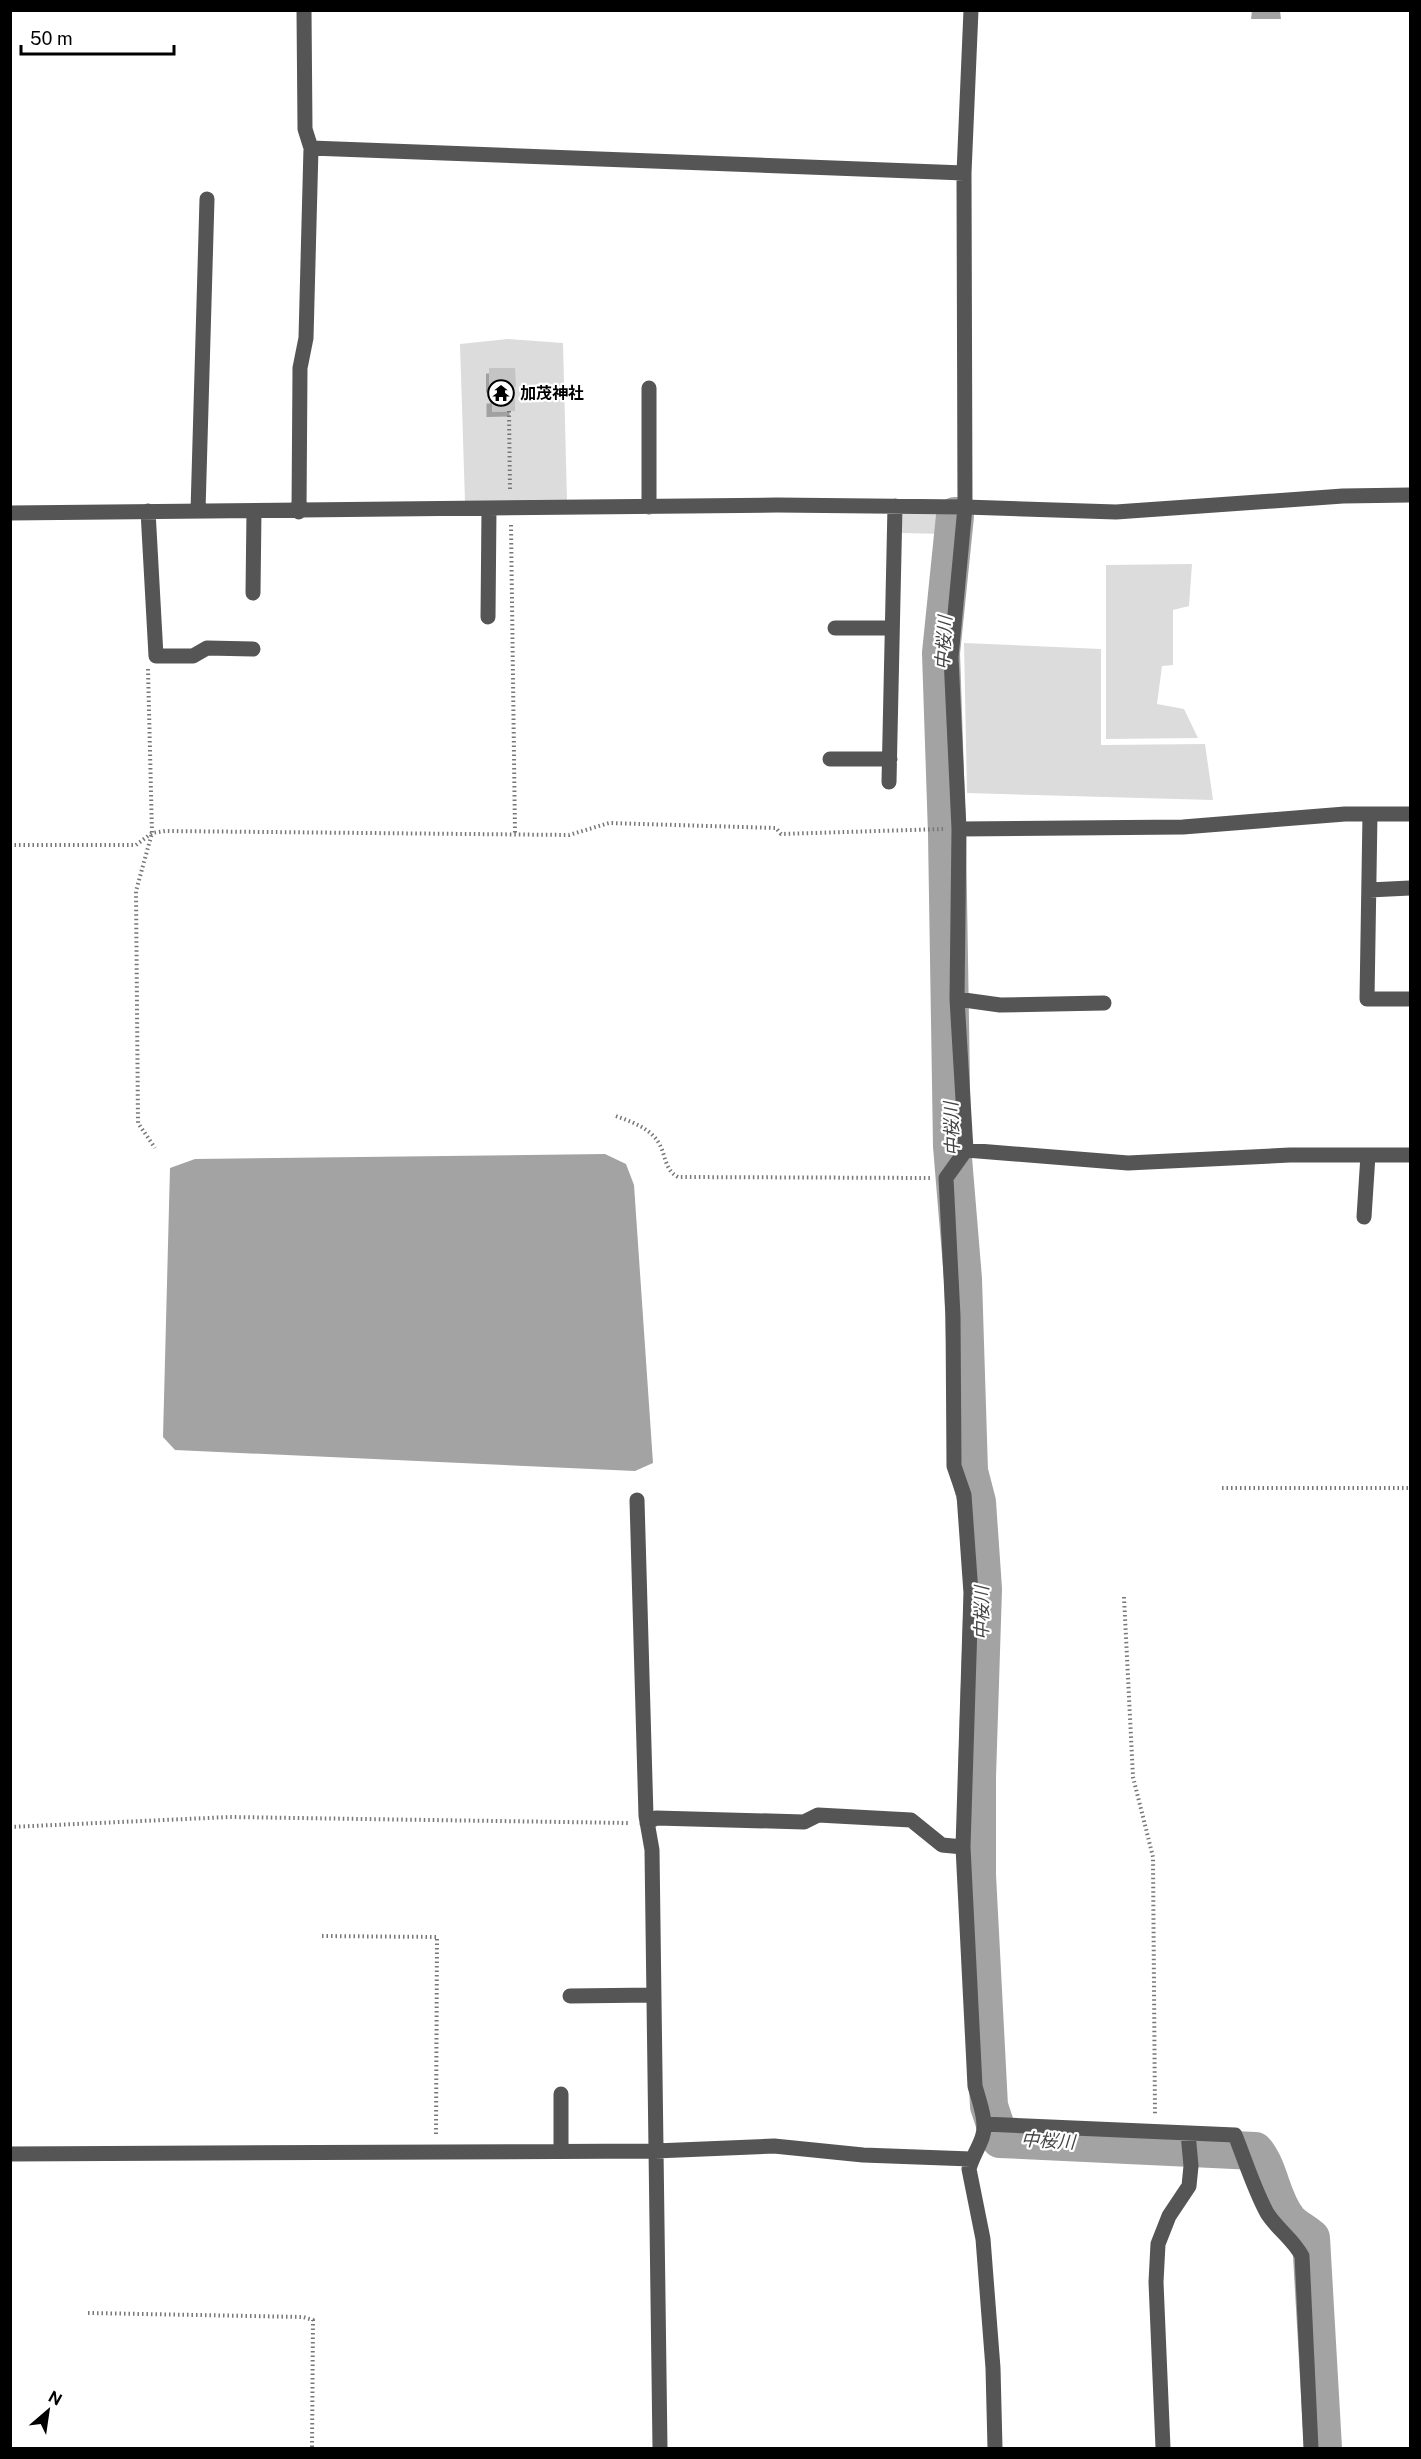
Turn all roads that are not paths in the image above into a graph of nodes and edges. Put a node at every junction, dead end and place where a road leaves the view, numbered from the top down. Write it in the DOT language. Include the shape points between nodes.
graph roads {
  1 [pos="304,10"];
  2 [pos="971,10"];
  3 [pos="311,148"];
  4 [pos="964,173"];
  5 [pos="207,199"];
  6 [pos="649,388"];
  7 [pos="1410,495"];
  8 [pos="895,506"];
  9 [pos="649,507"];
  10 [pos="965,507"];
  11 [pos="489,509"];
  12 [pos="148,511"];
  13 [pos="198,511"];
  14 [pos="254,512"];
  15 [pos="298,512"];
  16 [pos="10,513"];
  17 [pos="253,593"];
  18 [pos="489,616"];
  19 [pos="835,628"];
  20 [pos="892,628"];
  21 [pos="254,649"];
  22 [pos="830,759"];
  23 [pos="890,759"];
  24 [pos="889,782"];
  25 [pos="1370,814"];
  26 [pos="1410,814"];
  27 [pos="959,829"];
  28 [pos="1410,888"];
  29 [pos="1369,890"];
  30 [pos="957,999"];
  31 [pos="1410,999"];
  32 [pos="1104,1003"];
  33 [pos="963,1154"];
  34 [pos="1368,1155"];
  35 [pos="1410,1155"];
  36 [pos="1364,1217"];
  37 [pos="637,1500"];
  38 [pos="647,1823"];
  39 [pos="963,1847"];
  40 [pos="654,1995"];
  41 [pos="570,1996"];
  42 [pos="561,2094"];
  43 [pos="992,2124"];
  44 [pos="1189,2140"];
  45 [pos="561,2151"];
  46 [pos="655,2151"];
  47 [pos="10,2154"];
  48 [pos="971,2159"];
  49 [pos="660,2448"];
  50 [pos="995,2448"];
  51 [pos="1163,2448"];
  52 [pos="1311,2448"];
  1 -- 3 [label="street" via="305,129"];
  2 -- 4 [label="street"];
  3 -- 4 [label="street"];
  3 -- 15 [label="street" via="306,338 300,368"];
  4 -- 10 [label="street"];
  5 -- 13 [label="street"];
  6 -- 9 [label="street"];
  7 -- 10 [label="street" via="1116,512"];
  8 -- 9 [label="street"];
  8 -- 10 [label="street"];
  8 -- 20 [label="street"];
  9 -- 11 [label="street"];
  10 -- 27 [label="street" via="951,657"];
  11 -- 15 [label="street"];
  11 -- 18 [label="street"];
  12 -- 13 [label="street"];
  12 -- 16 [label="street"];
  12 -- 21 [label="street" via="156,656 193,656 207,648"];
  13 -- 14 [label="street"];
  14 -- 15 [label="street"];
  14 -- 17 [label="street"];
  19 -- 20 [label="street"];
  20 -- 23 [label="street"];
  22 -- 23 [label="street"];
  23 -- 24 [label="street"];
  25 -- 26 [label="street"];
  25 -- 27 [label="street" via="1183,826"];
  25 -- 29 [label="street"];
  27 -- 30 [label="street"];
  28 -- 29 [label="street"];
  29 -- 31 [label="street" via="1368,999"];
  30 -- 32 [label="street" via="1000,1005"];
  30 -- 33 [label="street"];
  33 -- 34 [label="street" via="1128,1163"];
  33 -- 39 [label="street" via="949,1175 954,1466 964,1495 971,1593"];
  34 -- 35 [label="street"];
  34 -- 36 [label="street"];
  37 -- 38 [label="street"];
  38 -- 39 [label="street" via="656,1818 804,1822 818,1815 912,1820 942,1845"];
  38 -- 40 [label="street" via="652,1850"];
  39 -- 43 [label="street" via="975,2086"];
  40 -- 41 [label="street"];
  40 -- 46 [label="street"];
  42 -- 45 [label="street"];
  43 -- 44 [label="street" via="1155,2131"];
  43 -- 48 [label="street"];
  44 -- 51 [label="street" via="1189,2186 1169,2216 1158,2244"];
  44 -- 52 [label="street" via="1235,2135 1267,2212 1295,2242 1302,2256"];
  45 -- 46 [label="street"];
  45 -- 47 [label="street"];
  46 -- 48 [label="street" via="774,2146 864,2155"];
  46 -- 49 [label="street"];
  48 -- 50 [label="street" via="969,2169 982,2239 993,2368"];
}
